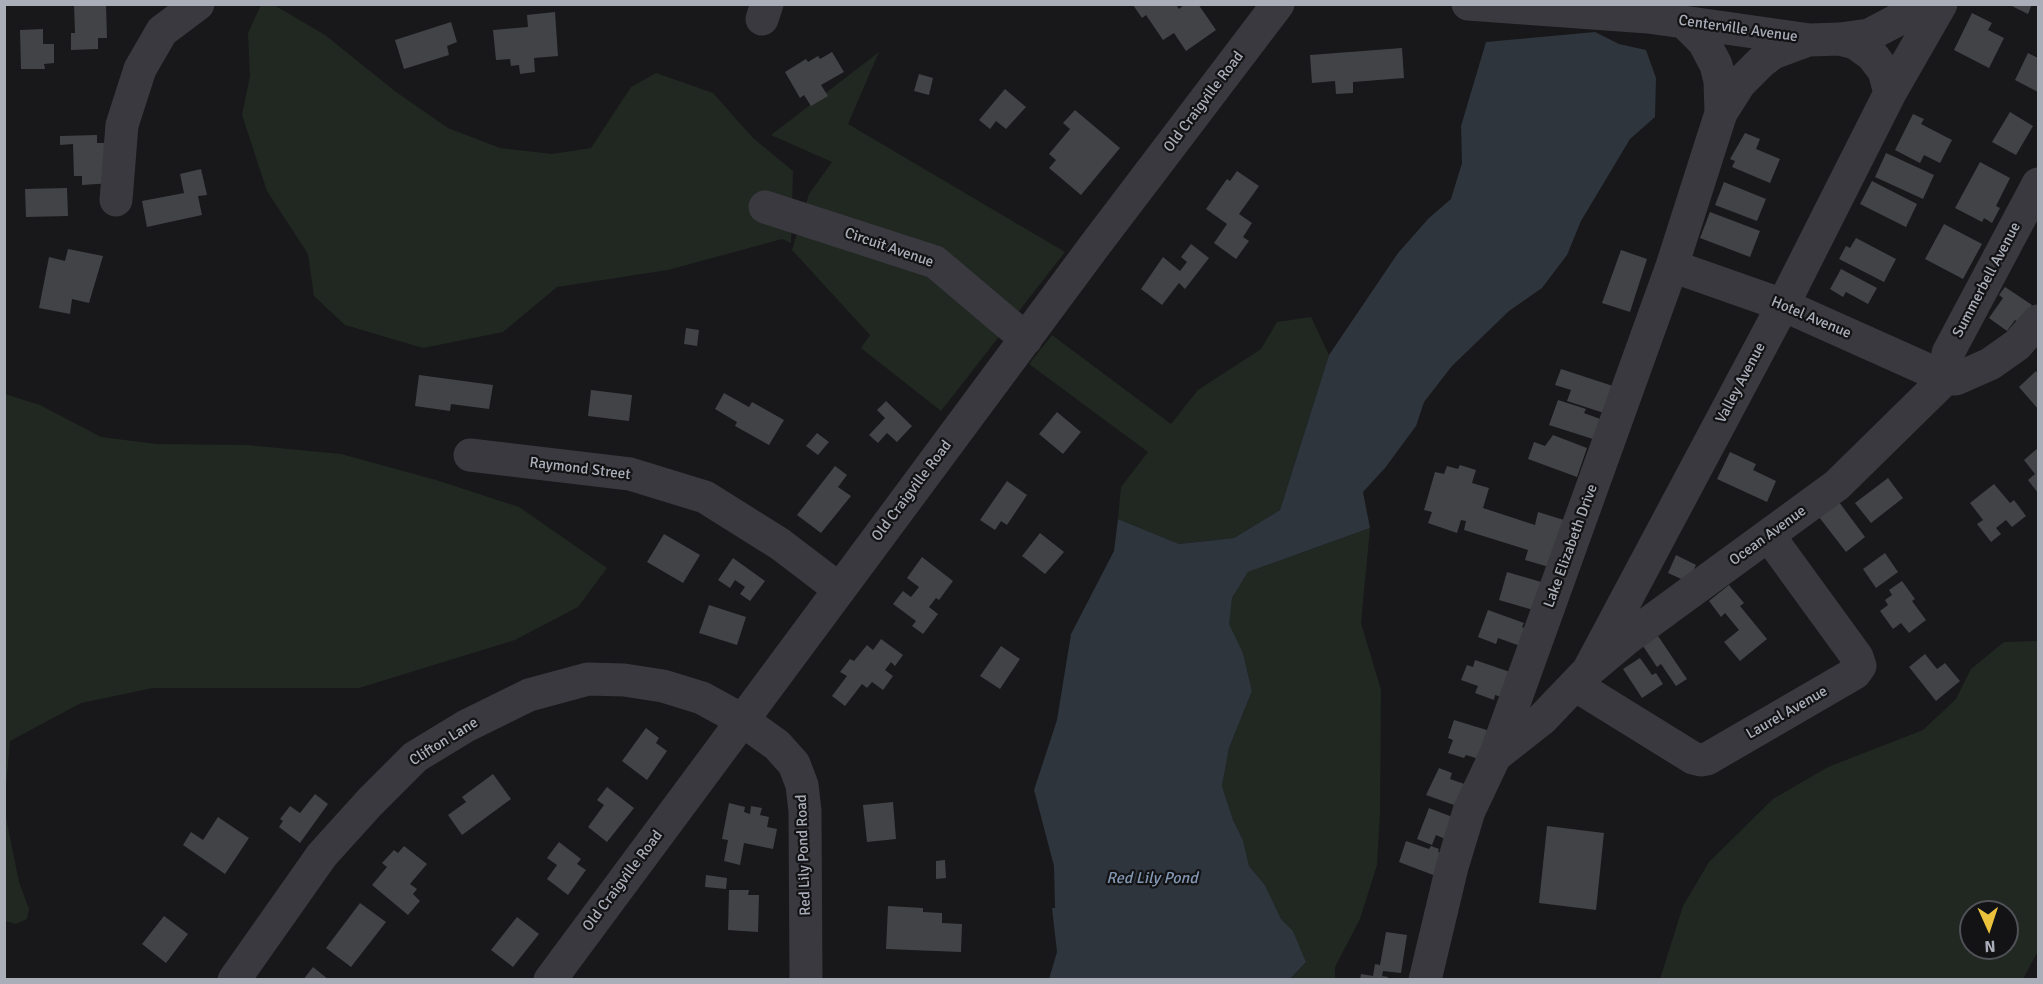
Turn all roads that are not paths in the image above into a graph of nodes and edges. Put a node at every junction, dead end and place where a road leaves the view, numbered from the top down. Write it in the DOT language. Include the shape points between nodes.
graph roads {
  1 [pos="198,4"];
  2 [pos="1278,4"];
  3 [pos="1468,4"];
  4 [pos="1928,4"];
  5 [pos="1941,4"];
  6 [pos="1684,22"];
  7 [pos="1825,39"];
  8 [pos="1890,93"];
  9 [pos="1721,113"];
  10 [pos="2038,184"];
  11 [pos="116,200"];
  12 [pos="765,207"];
  13 [pos="1672,266"];
  14 [pos="1783,305"];
  15 [pos="2038,321"];
  16 [pos="1026,339"];
  17 [pos="1946,378"];
  18 [pos="470,455"];
  19 [pos="1769,536"];
  20 [pos="839,589"];
  21 [pos="1581,678"];
  22 [pos="742,720"];
  23 [pos="1495,756"];
  24 [pos="234,980"];
  25 [pos="550,980"];
  26 [pos="806,980"];
  27 [pos="1425,980"];
  1 -- 11 [label="street" via="162,31 140,69 123,125"];
  2 -- 16 [label="street, Old Craigville Road"];
  3 -- 6 [label="street, Centerville Avenue"];
  4 -- 7 [label="street, Centerville Avenue" via="1869,34"];
  5 -- 8 [label="street, Valley Avenue"];
  6 -- 7 [label="street, Centerville Avenue"];
  6 -- 9 [label="street, Lake Elizabeth Drive" via="1704,42 1716,64"];
  7 -- 8 [label="street" via="1855,43 1872,55 1884,71"];
  7 -- 9 [label="street, Lake Elizabeth Drive" via="1773,53 1740,83"];
  8 -- 14 [label="street, Valley Avenue"];
  9 -- 13 [label="street, Lake Elizabeth Drive"];
  10 -- 17 [label="street, Summerbell Avenue" via="1948,353"];
  12 -- 16 [label="street, Circuit Avenue" via="935,262"];
  13 -- 14 [label="street, Hotel Avenue"];
  13 -- 23 [label="street, Lake Elizabeth Drive"];
  14 -- 17 [label="street, Hotel Avenue"];
  14 -- 21 [label="street, Valley Avenue"];
  15 -- 17 [label="street" via="2017,345 1979,371 1956,380"];
  16 -- 20 [label="street, Old Craigville Road"];
  17 -- 19 [label="street, Ocean Avenue" via="1848,476"];
  18 -- 20 [label="street, Raymond Street" via="630,474 705,497 780,544"];
  19 -- 21 [label="street, Ocean Avenue" via="1654,618"];
  19 -- 21 [label="street, Laurel Avenue" via="1857,657 1860,666 1855,673 1701,760"];
  20 -- 22 [label="street, Old Craigville Road"];
  21 -- 23 [label="street, Ocean Avenue" via="1542,719"];
  22 -- 24 [label="street, Clifton Lane" via="702,698 663,686 588,679 529,695 466,726 415,757 370,802 322,855"];
  22 -- 25 [label="street, Old Craigville Road"];
  22 -- 26 [label="street, Red Lily Pond Road" via="786,753 802,785 806,829"];
  23 -- 27 [label="street, Lake Elizabeth Drive" via="1469,811"];
}
